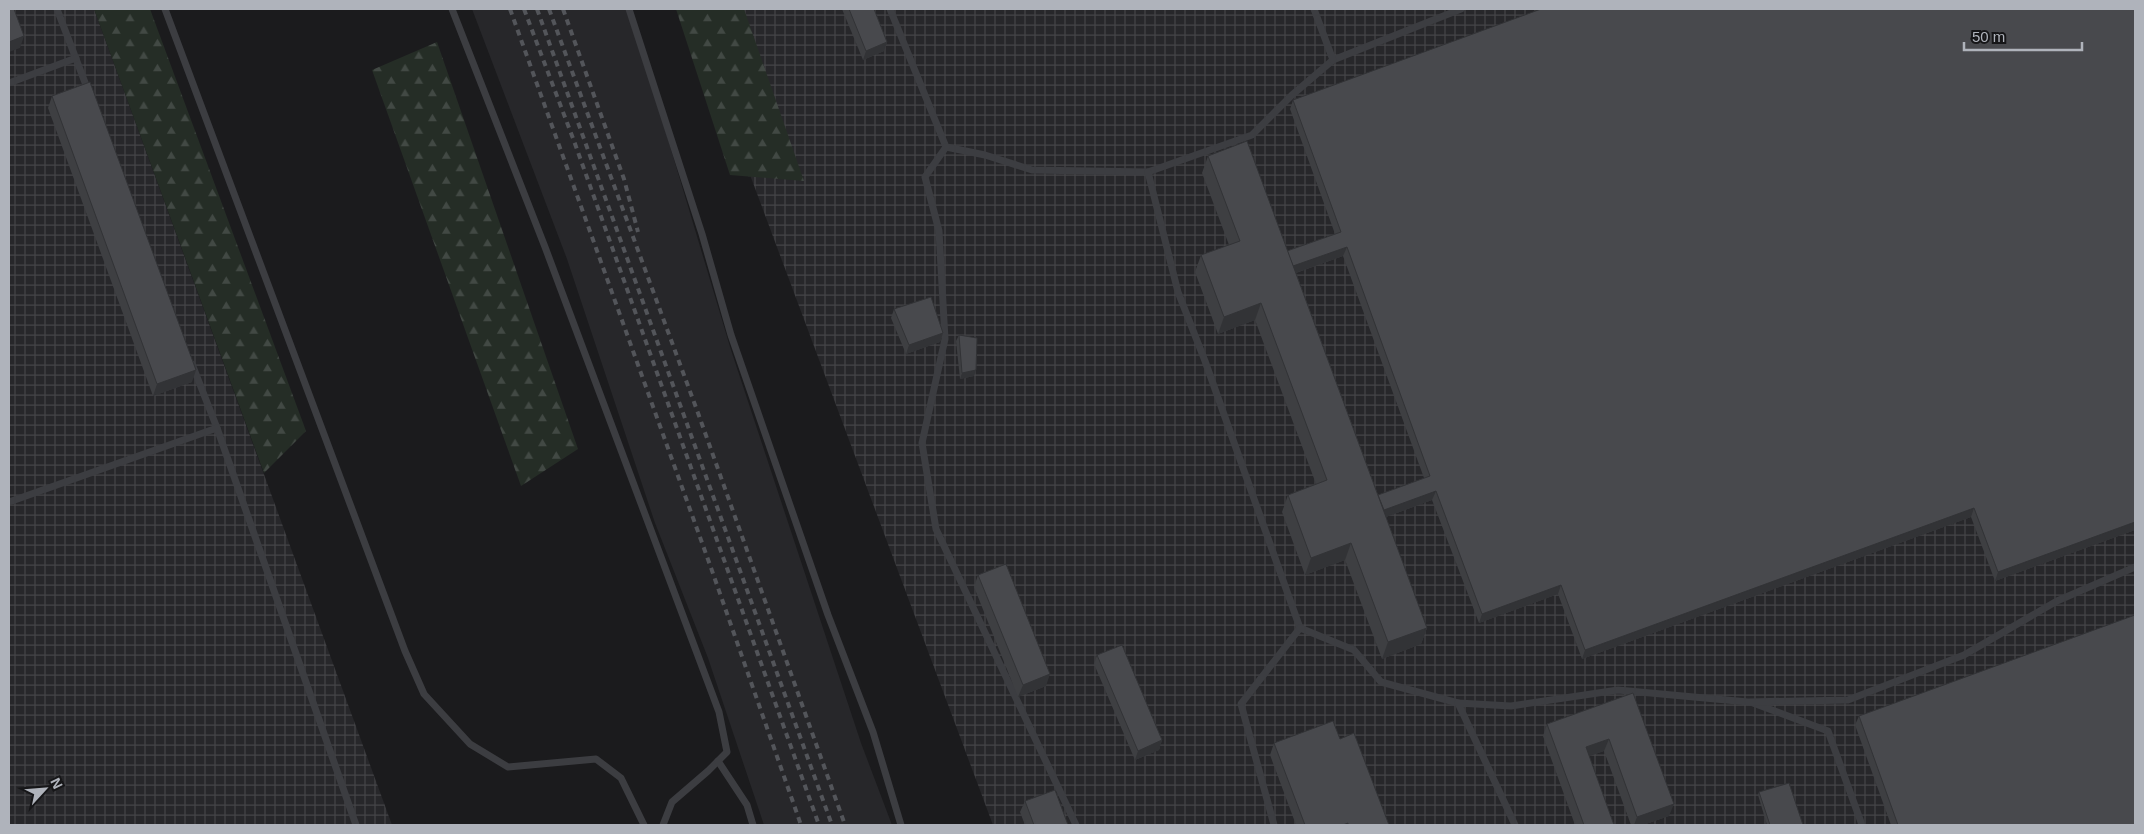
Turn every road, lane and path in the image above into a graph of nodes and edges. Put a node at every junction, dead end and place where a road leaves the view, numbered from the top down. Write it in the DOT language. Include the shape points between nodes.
graph roads {
  1 [pos="57,9"];
  2 [pos="165,9"];
  3 [pos="452,9"];
  4 [pos="629,9"];
  5 [pos="890,9"];
  6 [pos="1314,9"];
  7 [pos="1461,9"];
  8 [pos="76,58"];
  9 [pos="1333,60"];
  10 [pos="9,83"];
  11 [pos="94,104"];
  12 [pos="946,146"];
  13 [pos="1148,172"];
  14 [pos="189,354"];
  15 [pos="217,428"];
  16 [pos="9,502"];
  17 [pos="2135,567"];
  18 [pos="1300,628"];
  19 [pos="1748,702"];
  20 [pos="1458,703"];
  21 [pos="718,761"];
  22 [pos="356,825"];
  23 [pos="644,825"];
  24 [pos="663,825"];
  25 [pos="753,825"];
  26 [pos="901,825"];
  27 [pos="1076,825"];
  28 [pos="1274,825"];
  29 [pos="1515,825"];
  30 [pos="1862,825"];
  1 -- 8 [label="lane"];
  2 -- 23 [label="lane" via="404,651 424,694 470,744 508,767 596,759 620,778"];
  3 -- 21 [label="lane" via="542,238 719,712 728,752"];
  4 -- 26 [label="lane" via="731,335 828,615 873,732"];
  5 -- 12 [label="lane"];
  6 -- 9 [label="lane"];
  7 -- 9 [label="lane"];
  8 -- 10 [label="lane"];
  8 -- 11 [label="lane"];
  9 -- 13 [label="lane" via="1252,134"];
  12 -- 13 [label="lane" via="1032,170"];
  12 -- 27 [label="lane" via="925,177 939,231 945,339 922,443 936,529"];
  13 -- 18 [label="lane" via="1178,292"];
  14 -- 15 [label="lane"];
  15 -- 16 [label="lane"];
  15 -- 22 [label="lane"];
  17 -- 19 [label="lane" via="2057,601 1964,655 1848,700"];
  18 -- 20 [label="lane" via="1354,650 1381,682"];
  18 -- 28 [label="lane" via="1242,704"];
  19 -- 20 [label="lane" via="1618,690 1511,706"];
  19 -- 30 [label="lane" via="1828,731"];
  20 -- 29 [label="lane"];
  21 -- 24 [label="lane" via="672,802"];
  21 -- 25 [label="lane" via="747,806"];
}
